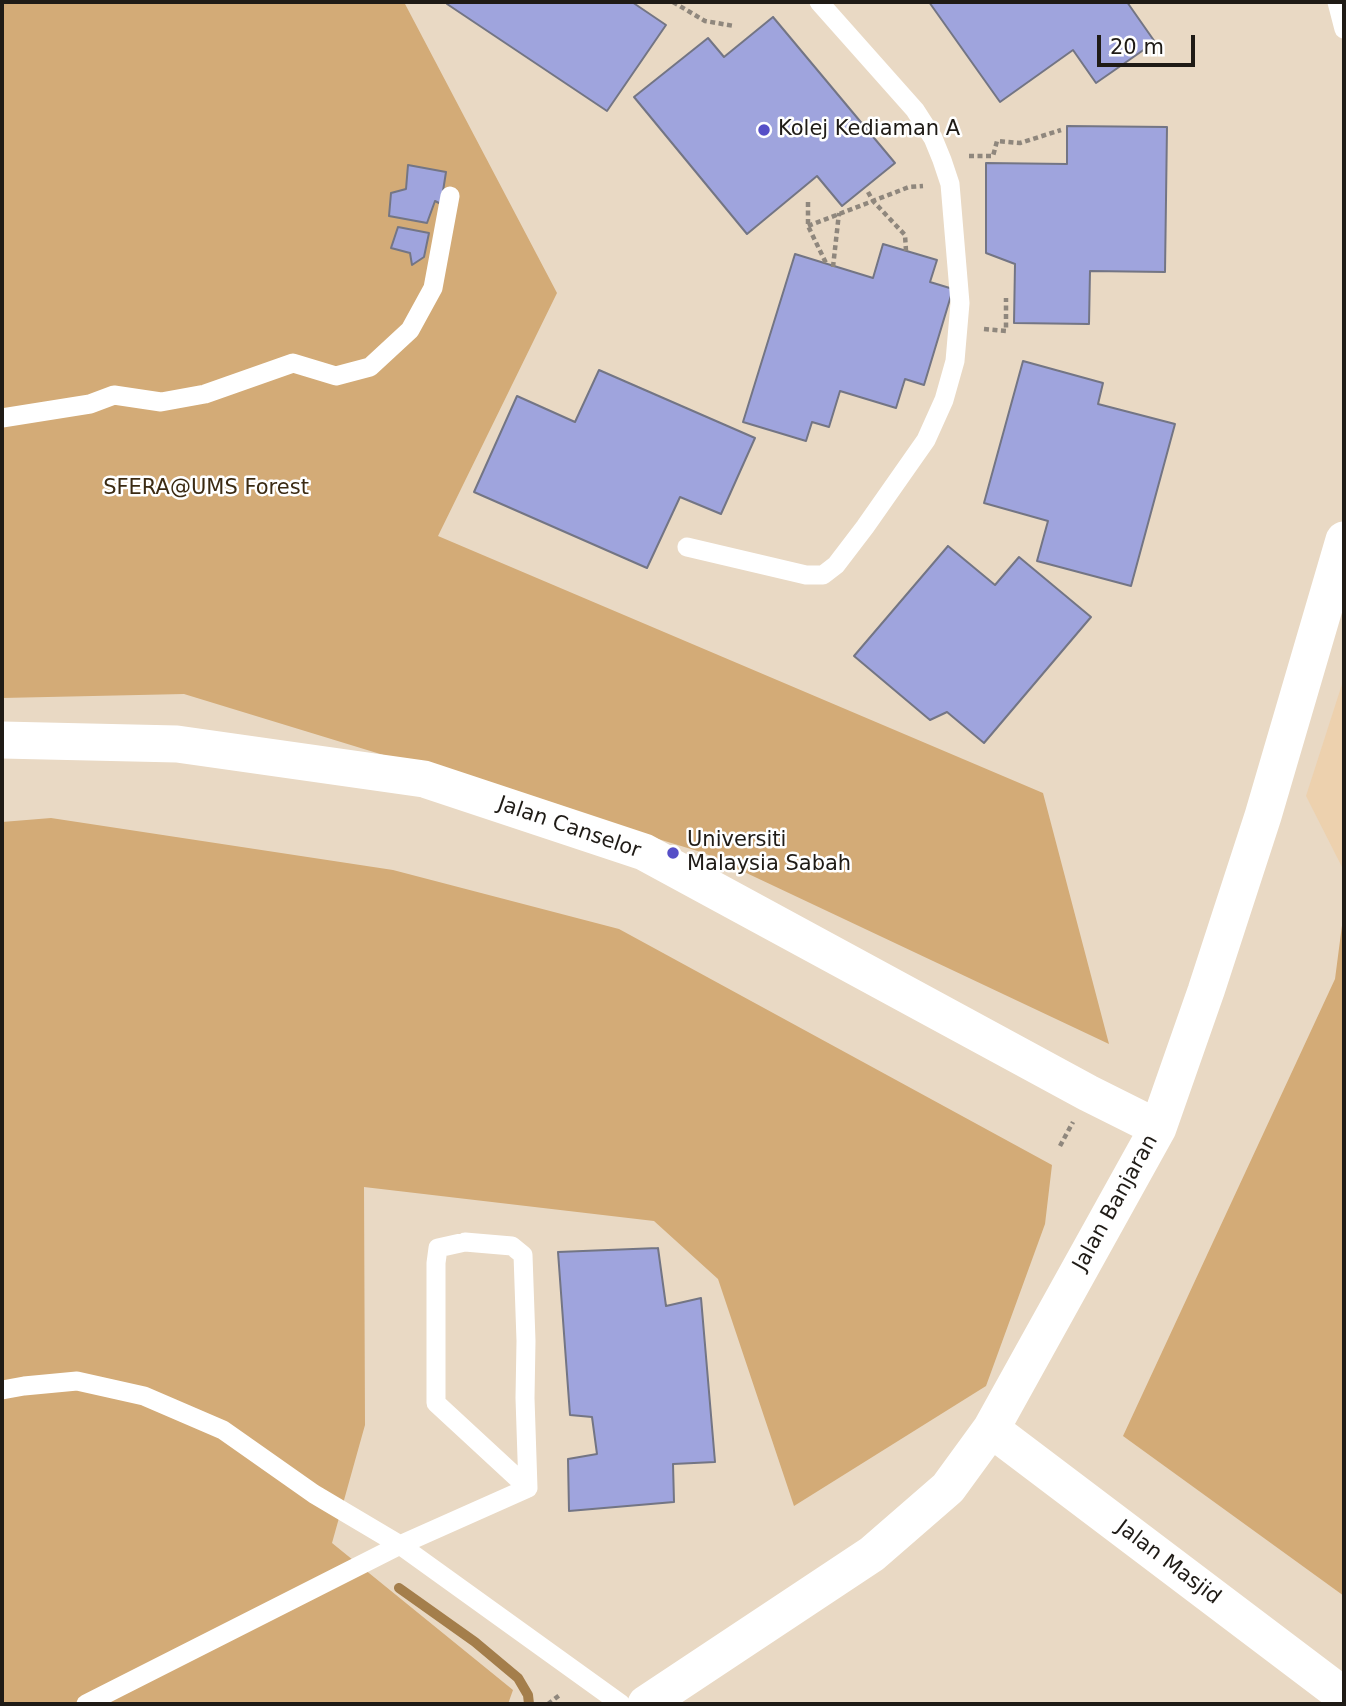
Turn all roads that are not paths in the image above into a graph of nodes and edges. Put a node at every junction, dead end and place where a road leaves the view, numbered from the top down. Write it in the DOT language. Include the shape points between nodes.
graph roads {
  1 [pos="819,2"];
  2 [pos="1337,2"];
  3 [pos="1344,29"];
  4 [pos="450,196"];
  5 [pos="2,418"];
  6 [pos="1344,540"];
  7 [pos="687,547"];
  8 [pos="2,740"];
  9 [pos="1158,1128"];
  10 [pos="2,1391"];
  11 [pos="991,1429"];
  12 [pos="528,1488"];
  13 [pos="400,1545"];
  14 [pos="1344,1696"];
  15 [pos="86,1704"];
  16 [pos="621,1704"];
  17 [pos="646,1704"];
  1 -- 7 [label="lane" via="915,110 933,138 950,184 960,303 955,360 926,440 836,565 823,575"];
  2 -- 3 [label="lane"];
  4 -- 5 [label="lane" via="433,288 410,330 370,368 336,376 293,363 205,394 161,402 114,395 90,404"];
  6 -- 9 [label="street, Jalan Banjaran" via="1263,816"];
  8 -- 9 [label="street, Jalan Canselor" via="177,744 424,779 644,852"];
  9 -- 11 [label="street, Jalan Banjaran"];
  10 -- 13 [label="lane" via="77,1381 144,1396 223,1430 314,1494"];
  11 -- 14 [label="street, Jalan Masjid"];
  11 -- 17 [label="street, Jalan Banjaran" via="948,1488 872,1555"];
  12 -- 12 [label="lane" via="436,1402 438,1248 464,1242 512,1246 523,1255"];
  12 -- 13 [label="lane"];
  13 -- 15 [label="lane"];
  13 -- 16 [label="lane"];
}
